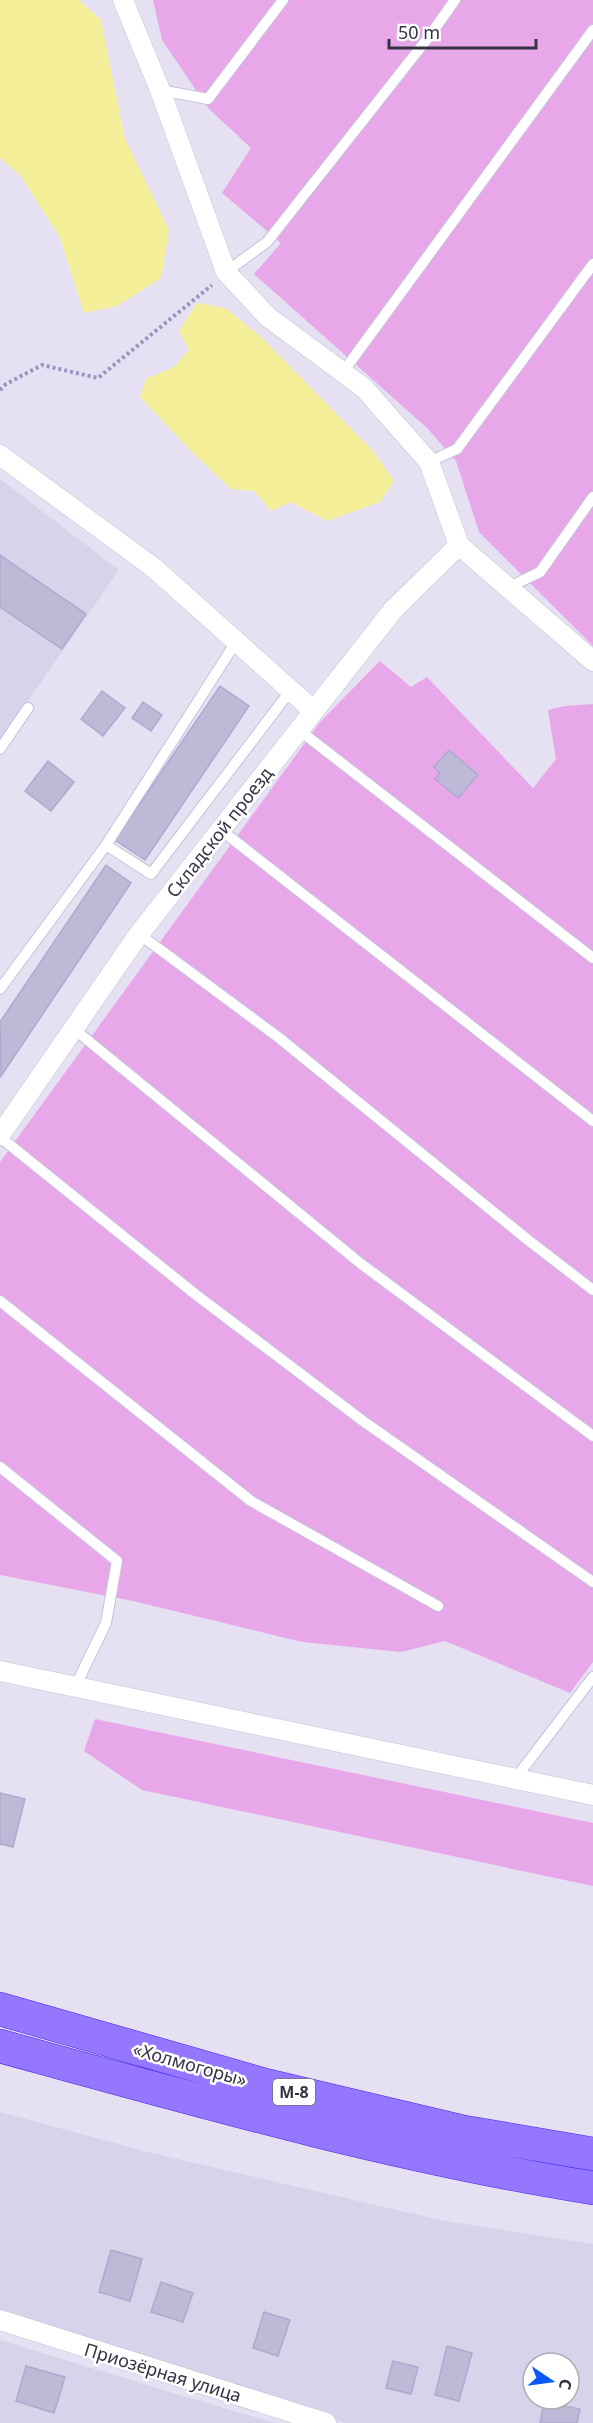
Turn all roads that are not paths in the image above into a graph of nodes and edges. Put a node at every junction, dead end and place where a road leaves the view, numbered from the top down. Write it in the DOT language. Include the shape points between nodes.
graph roads {
  1 [pos="123,0"];
  2 [pos="283,0"];
  3 [pos="455,0"];
  4 [pos="593,30"];
  5 [pos="160,90"];
  6 [pos="593,264"];
  7 [pos="226,273"];
  8 [pos="343,372"];
  9 [pos="0,455"];
  10 [pos="429,462"];
  11 [pos="593,497"];
  12 [pos="459,545"];
  13 [pos="509,586"];
  14 [pos="236,642"];
  15 [pos="593,662"];
  16 [pos="291,690"];
  17 [pos="28,708"];
  18 [pos="314,711"];
  19 [pos="299,730"];
  20 [pos="0,749"];
  21 [pos="221,830"];
  22 [pos="106,845"];
  23 [pos="139,934"];
  24 [pos="593,958"];
  25 [pos="0,989"];
  26 [pos="74,1029"];
  27 [pos="593,1121"];
  28 [pos="0,1136"];
  29 [pos="593,1290"];
  30 [pos="0,1301"];
  31 [pos="593,1436"];
  32 [pos="0,1467"];
  33 [pos="593,1582"];
  34 [pos="438,1606"];
  35 [pos="0,1671"];
  36 [pos="593,1677"];
  37 [pos="75,1686"];
  38 [pos="515,1779"];
  39 [pos="593,1795"];
  40 [pos="0,2009"];
  41 [pos="0,2046"];
  42 [pos="593,2154"];
  43 [pos="593,2188"];
  44 [pos="0,2320"];
  45 [pos="326,2423"];
  1 -- 5 [label="street"];
  2 -- 5 [label="lane" via="208,99"];
  3 -- 7 [label="lane" via="267,242"];
  4 -- 8 [label="lane"];
  5 -- 7 [label="street"];
  6 -- 10 [label="lane" via="457,449"];
  7 -- 8 [label="street" via="268,317"];
  8 -- 10 [label="street" via="364,388"];
  9 -- 14 [label="street" via="154,568"];
  10 -- 12 [label="street"];
  11 -- 13 [label="lane" via="540,572"];
  12 -- 13 [label="street"];
  12 -- 18 [label="street, Складской проезд" via="393,610"];
  13 -- 15 [label="street"];
  14 -- 16 [label="street"];
  14 -- 22 [label="lane"];
  16 -- 18 [label="street"];
  16 -- 22 [label="lane" via="151,874"];
  17 -- 20 [label="lane"];
  18 -- 19 [label="street, Складской проезд"];
  19 -- 21 [label="street, Складской проезд"];
  19 -- 24 [label="lane"];
  21 -- 23 [label="street, Складской проезд"];
  21 -- 27 [label="lane"];
  22 -- 25 [label="lane"];
  23 -- 26 [label="street, Складской проезд"];
  23 -- 29 [label="lane" via="278,1037"];
  26 -- 28 [label="street, Складской проезд"];
  26 -- 31 [label="lane" via="360,1263"];
  28 -- 33 [label="lane" via="195,1294 363,1421"];
  30 -- 34 [label="lane" via="250,1501"];
  32 -- 37 [label="lane" via="117,1561 106,1623"];
  35 -- 37 [label="street"];
  36 -- 38 [label="lane"];
  37 -- 38 [label="street"];
  38 -- 39 [label="street"];
  40 -- 42 [label="highway, «Холмогоры» / М-8" via="265,2085 464,2132"];
  41 -- 43 [label="highway, «Холмогоры» / М-8" via="252,2116 394,2150"];
  44 -- 45 [label="street, Приозёрная улица"];
}
